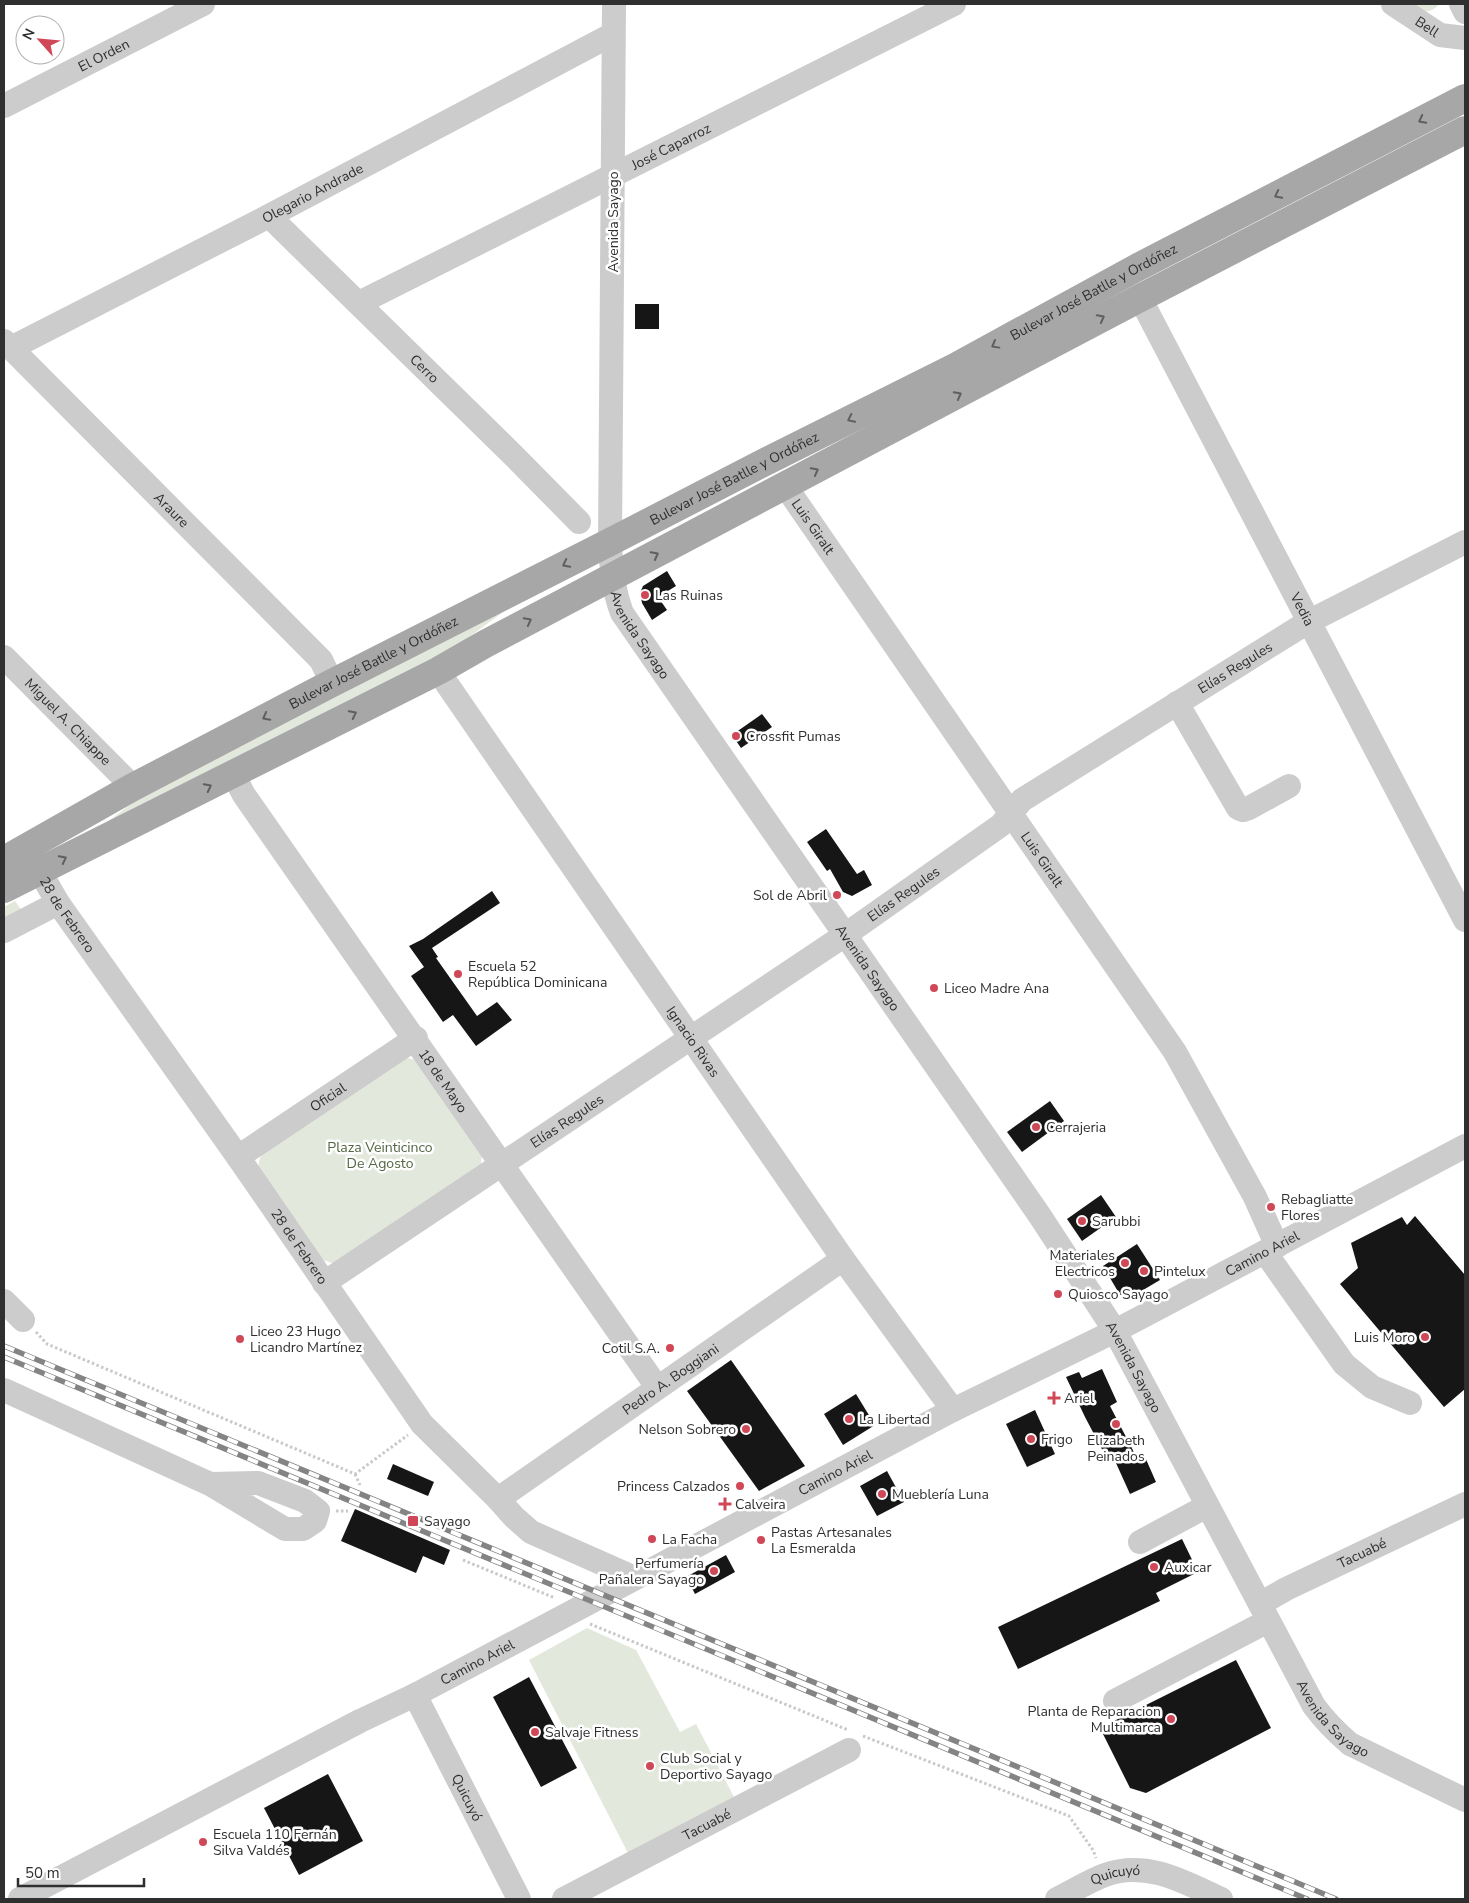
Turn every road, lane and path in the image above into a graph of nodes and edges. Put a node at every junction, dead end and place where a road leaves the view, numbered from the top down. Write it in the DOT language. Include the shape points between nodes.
graph roads {
  1 [pos="204,4"];
  2 [pos="614,4"];
  3 [pos="954,4"];
  4 [pos="1393,4"];
  5 [pos="1461,4"];
  6 [pos="1465,12"];
  7 [pos="612,34"];
  8 [pos="1465,38"];
  9 [pos="1465,98"];
  10 [pos="4,106"];
  11 [pos="1465,130"];
  12 [pos="613,174"];
  13 [pos="269,216"];
  14 [pos="1140,298"];
  15 [pos="359,304"];
  16 [pos="7,345"];
  17 [pos="786,487"];
  18 [pos="579,522"];
  19 [pos="610,542"];
  20 [pos="1465,542"];
  21 [pos="612,577"];
  22 [pos="1308,622"];
  23 [pos="4,657"];
  24 [pos="438,671"];
  25 [pos="332,683"];
  26 [pos="1177,703"];
  27 [pos="233,774"];
  28 [pos="1289,786"];
  29 [pos="133,787"];
  30 [pos="1012,813"];
  31 [pos="23,860"];
  32 [pos="4,889"];
  33 [pos="58,903"];
  34 [pos="1465,920"];
  35 [pos="4,932"];
  36 [pos="845,936"];
  37 [pos="416,1038"];
  38 [pos="691,1038"];
  39 [pos="1465,1146"];
  40 [pos="238,1157"];
  41 [pos="503,1164"];
  42 [pos="1271,1249"];
  43 [pos="843,1259"];
  44 [pos="324,1283"];
  45 [pos="4,1301"];
  46 [pos="23,1320"];
  47 [pos="1115,1331"];
  48 [pos="657,1387"];
  49 [pos="4,1390"];
  50 [pos="1410,1403"];
  51 [pos="953,1410"];
  52 [pos="422,1424"];
  53 [pos="355,1474"];
  54 [pos="210,1484"];
  55 [pos="360,1485"];
  56 [pos="498,1499"];
  57 [pos="1465,1504"];
  58 [pos="1207,1506"];
  59 [pos="1140,1542"];
  60 [pos="463,1560"];
  61 [pos="635,1578"];
  62 [pos="578,1608"];
  63 [pos="1264,1612"];
  64 [pos="415,1694"];
  65 [pos="1115,1701"];
  66 [pos="849,1750"];
  67 [pos="1465,1800"];
  68 [pos="1066,1897"];
  69 [pos="20,1899"];
  70 [pos="519,1899"];
  71 [pos="564,1899"];
  72 [pos="1221,1899"];
  1 -- 10 [label="street, El Orden"];
  2 -- 7 [label="street, Avenida Sayago"];
  3 -- 12 [label="street, José Caparroz"];
  4 -- 8 [label="street, Bell" via="1440,35"];
  5 -- 6 [label="street"];
  7 -- 12 [label="street, Avenida Sayago"];
  7 -- 13 [label="street, Olegario Andrade"];
  9 -- 19 [label="main road, Bulevar José Batlle y Ordóñez, one-way" via="1138,267 955,367"];
  11 -- 14 [label="main road, Bulevar José Batlle y Ordóñez"];
  12 -- 15 [label="street, José Caparroz"];
  12 -- 19 [label="street, Avenida Sayago"];
  13 -- 15 [label="street, Cerro"];
  13 -- 16 [label="street, Olegario Andrade"];
  17 -- 14 [label="main road, Bulevar José Batlle y Ordóñez, one-way"];
  14 -- 22 [label="street, Vedia"];
  15 -- 18 [label="street, Cerro"];
  16 -- 25 [label="street, Araure" via="321,660"];
  21 -- 17 [label="main road, Bulevar José Batlle y Ordóñez, one-way"];
  17 -- 30 [label="street, Luis Giralt"];
  19 -- 21 [label="street, Avenida Sayago"];
  19 -- 25 [label="main road, Bulevar José Batlle y Ordóñez, one-way"];
  20 -- 22 [label="street, Elías Regules"];
  24 -- 21 [label="main road, Bulevar José Batlle y Ordóñez, one-way"];
  21 -- 36 [label="street, Avenida Sayago" via="622,613"];
  22 -- 26 [label="street, Elías Regules"];
  22 -- 34 [label="street, Vedia"];
  23 -- 29 [label="street, Miguel A. Chiappe"];
  27 -- 24 [label="main road, Bulevar José Batlle y Ordóñez, one-way"];
  24 -- 38 [label="street, Ignacio Rivas"];
  25 -- 29 [label="main road, Bulevar José Batlle y Ordóñez, one-way"];
  26 -- 28 [label="street" via="1238,808 1249,808"];
  26 -- 30 [label="street, Elías Regules" via="1022,800"];
  31 -- 27 [label="main road, Bulevar José Batlle y Ordóñez, one-way"];
  27 -- 37 [label="street, 18 de Mayo" via="244,795"];
  29 -- 31 [label="main road, Bulevar José Batlle y Ordóñez"];
  30 -- 36 [label="street, Elías Regules" via="1001,825"];
  30 -- 42 [label="street, Luis Giralt" via="1175,1052 1255,1197"];
  31 -- 32 [label="main road, Bulevar José Batlle y Ordóñez"];
  31 -- 33 [label="street, 28 de Febrero"];
  33 -- 35 [label="street"];
  33 -- 40 [label="street, 28 de Febrero"];
  36 -- 38 [label="street, Elías Regules"];
  36 -- 47 [label="street, Avenida Sayago" via="1040,1216"];
  37 -- 40 [label="street, Oficial"];
  37 -- 41 [label="street, 18 de Mayo"];
  38 -- 41 [label="street, Elías Regules"];
  38 -- 43 [label="street, Ignacio Rivas"];
  39 -- 42 [label="street, Camino Ariel"];
  40 -- 44 [label="street, 28 de Febrero"];
  41 -- 44 [label="street, Elías Regules"];
  41 -- 48 [label="street, 18 de Mayo"];
  42 -- 47 [label="street, Camino Ariel"];
  42 -- 50 [label="street, Luis Giralt" via="1344,1364 1372,1387"];
  43 -- 48 [label="street, Pedro A. Boggiani"];
  43 -- 51 [label="street, Ignacio Rivas"];
  44 -- 52 [label="street, 28 de Febrero"];
  45 -- 46 [label="street"];
  46 -- 53 [label="path" via="47,1344"];
  47 -- 51 [label="street, Camino Ariel"];
  47 -- 58 [label="street, Avenida Sayago"];
  48 -- 56 [label="street, Pedro A. Boggiani"];
  49 -- 54 [label="street"];
  51 -- 61 [label="street, Camino Ariel"];
  52 -- 53 [label="path"];
  52 -- 56 [label="street, 28 de Febrero"];
  53 -- 55 [label="path"];
  56 -- 61 [label="street, 28 de Febrero" via="531,1532"];
  57 -- 63 [label="street, Tacuabé" via="1286,1589"];
  58 -- 59 [label="street"];
  58 -- 63 [label="street, Avenida Sayago"];
  60 -- 62 [label="path"];
  61 -- 62 [label="street, Camino Ariel"];
  62 -- 64 [label="street, Camino Ariel"];
  63 -- 65 [label="street, Tacuabé"];
  63 -- 67 [label="street, Avenida Sayago" via="1314,1706 1334,1730 1350,1744"];
  64 -- 69 [label="street, Camino Ariel"];
  64 -- 70 [label="street, Quicuyó"];
  66 -- 71 [label="street, Tacuabé"];
  68 -- 72 [label="street, Quicuyó" via="1104,1875 1147,1870 1174,1877"];
}
